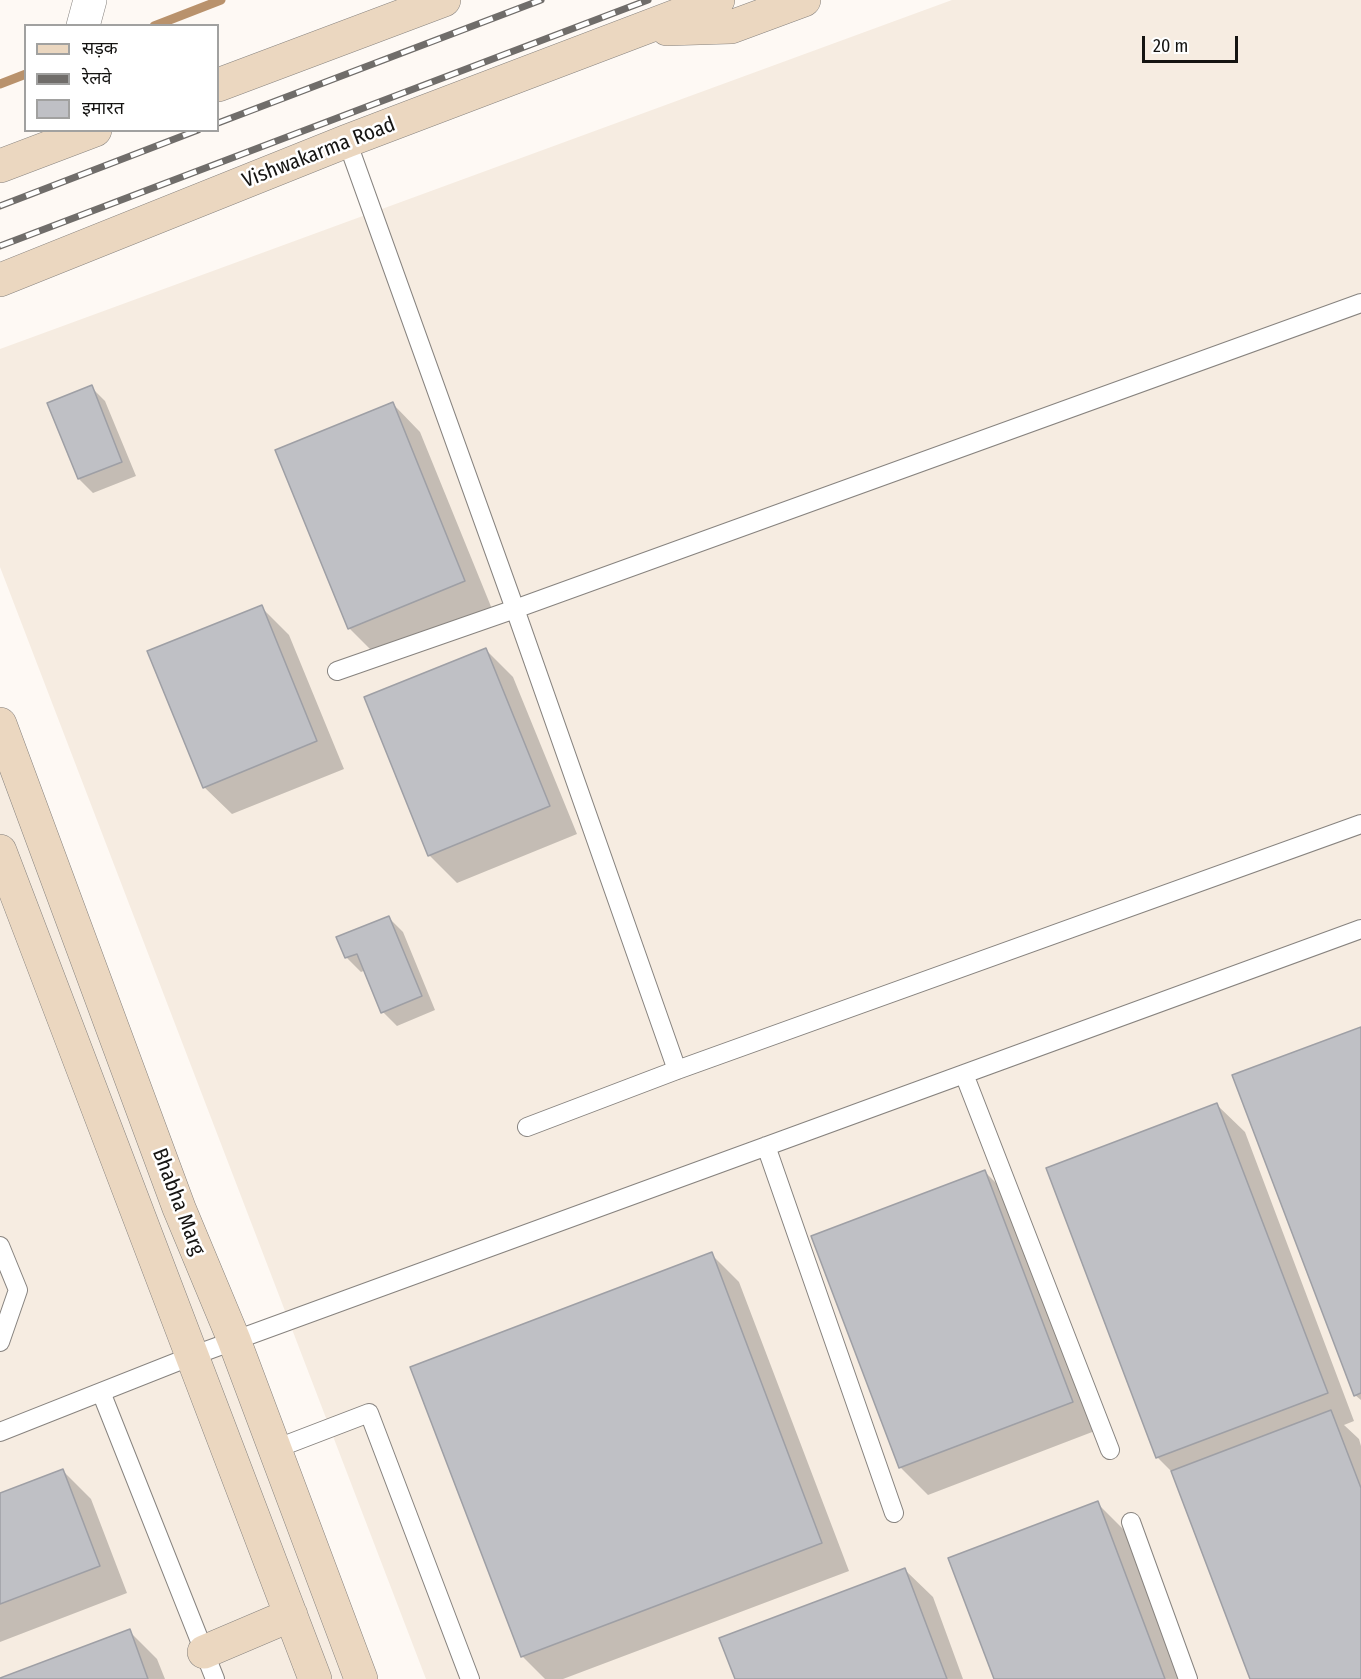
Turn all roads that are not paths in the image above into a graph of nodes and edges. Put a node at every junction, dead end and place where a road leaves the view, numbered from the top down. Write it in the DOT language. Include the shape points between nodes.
graph roads {
  1 [pos="90,0"];
  2 [pos="444,0"];
  3 [pos="718,0"];
  4 [pos="804,0"];
  5 [pos="84,24"];
  6 [pos="641,30"];
  7 [pos="219,85"];
  8 [pos="86,132"];
  9 [pos="53,139"];
  10 [pos="347,141"];
  11 [pos="0,166"];
  12 [pos="0,280"];
  13 [pos="1361,303"];
  14 [pos="515,609"];
  15 [pos="337,671"];
  16 [pos="0,724"];
  17 [pos="1361,824"];
  18 [pos="0,851"];
  19 [pos="1361,929"];
  20 [pos="676,1070"];
  21 [pos="964,1074"];
  22 [pos="527,1127"];
  23 [pos="766,1146"];
  24 [pos="0,1246"];
  25 [pos="234,1340"];
  26 [pos="0,1342"];
  27 [pos="192,1356"];
  28 [pos="101,1392"];
  29 [pos="0,1432"];
  30 [pos="275,1449"];
  31 [pos="1110,1450"];
  32 [pos="894,1513"];
  33 [pos="1131,1522"];
  34 [pos="291,1616"];
  35 [pos="210,1665"];
  36 [pos="315,1679"];
  37 [pos="362,1679"];
  38 [pos="470,1679"];
  39 [pos="1188,1679"];
  1 -- 5 [label="street"];
  2 -- 7 [label="street"];
  3 -- 6 [label="street, Vishwakarma Road"];
  4 -- 6 [label="street" via="731,27"];
  6 -- 10 [label="street, Vishwakarma Road"];
  8 -- 9 [label="street"];
  9 -- 11 [label="street"];
  10 -- 12 [label="street, Vishwakarma Road"];
  10 -- 14 [label="lane"];
  13 -- 14 [label="lane"];
  14 -- 15 [label="lane"];
  14 -- 20 [label="lane"];
  16 -- 25 [label="street, Bhabha Marg" via="179,1208"];
  17 -- 20 [label="lane"];
  18 -- 27 [label="street, Bhabha Marg"];
  19 -- 21 [label="lane"];
  20 -- 22 [label="lane"];
  21 -- 23 [label="lane"];
  21 -- 31 [label="lane"];
  23 -- 25 [label="lane"];
  23 -- 32 [label="lane"];
  24 -- 26 [label="lane" via="18,1290"];
  25 -- 27 [label="lane"];
  25 -- 30 [label="street, Bhabha Marg"];
  27 -- 28 [label="lane"];
  27 -- 34 [label="street, Bhabha Marg"];
  28 -- 29 [label="lane"];
  28 -- 35 [label="lane"];
  30 -- 37 [label="street, Bhabha Marg"];
  30 -- 38 [label="lane" via="369,1413"];
  33 -- 39 [label="lane"];
  34 -- 35 [label="street"];
  34 -- 36 [label="street, Bhabha Marg"];
}
